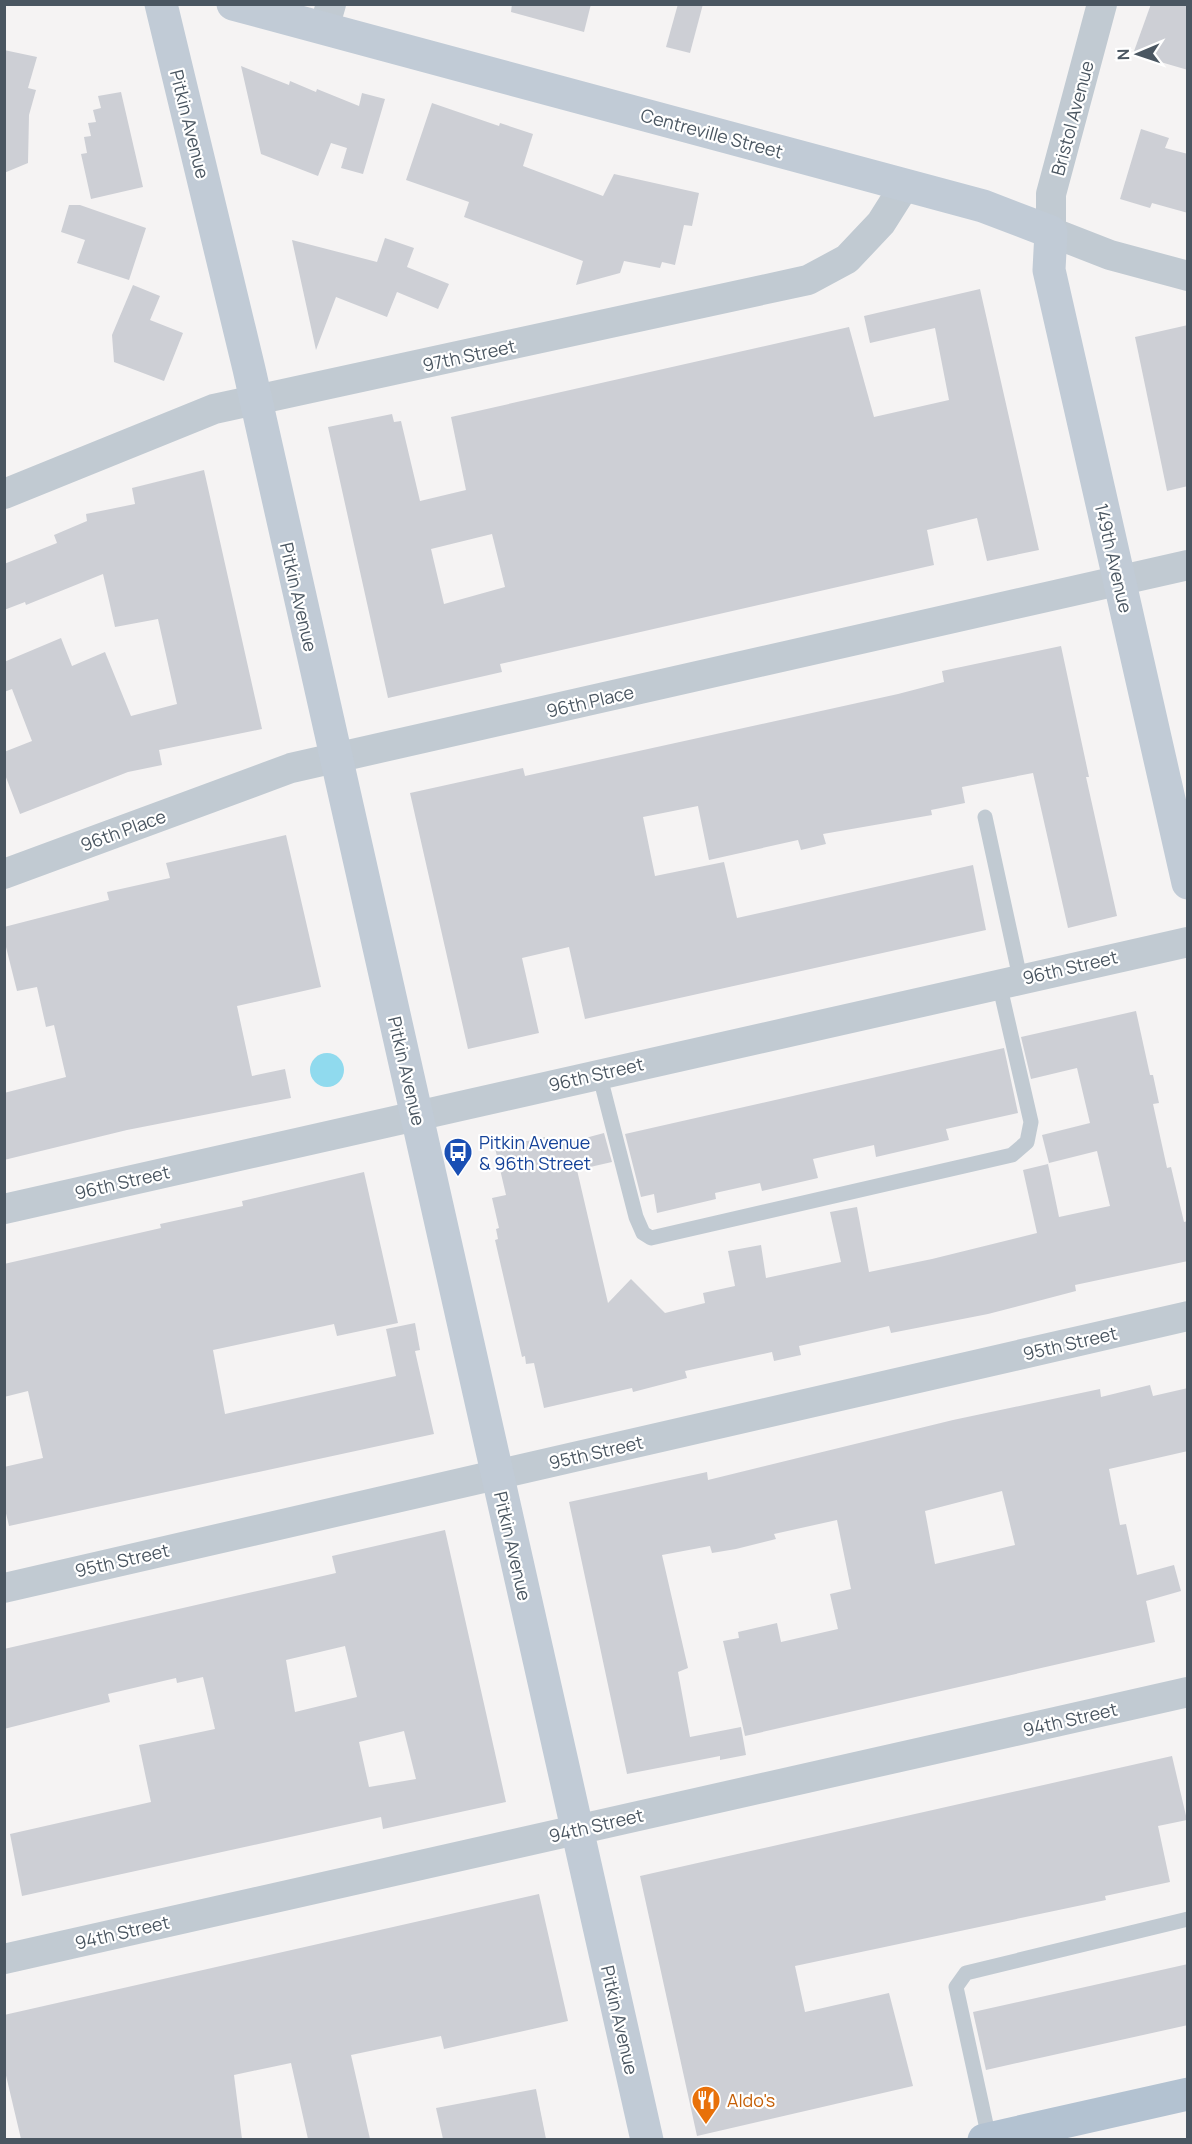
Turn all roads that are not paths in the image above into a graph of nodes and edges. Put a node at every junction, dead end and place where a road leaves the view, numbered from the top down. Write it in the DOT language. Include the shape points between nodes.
graph roads {
  1 [pos="161,4"];
  2 [pos="233,4"];
  3 [pos="1102,4"];
  4 [pos="327,16"];
  5 [pos="905,185"];
  6 [pos="1051,232"];
  7 [pos="1188,276"];
  8 [pos="256,400"];
  9 [pos="4,494"];
  10 [pos="1188,565"];
  11 [pos="1119,581"];
  12 [pos="335,759"];
  13 [pos="985,817"];
  14 [pos="4,874"];
  15 [pos="1188,883"];
  16 [pos="1188,942"];
  17 [pos="1010,980"];
  18 [pos="599,1073"];
  19 [pos="417,1114"];
  20 [pos="4,1209"];
  21 [pos="1188,1316"];
  22 [pos="497,1474"];
  23 [pos="4,1588"];
  24 [pos="1188,1692"];
  25 [pos="577,1830"];
  26 [pos="1188,1919"];
  27 [pos="4,1959"];
  28 [pos="1188,2094"];
  29 [pos="647,2139"];
  30 [pos="987,2139"];
  1 -- 8 [label="street, Pitkin Avenue"];
  2 -- 4 [label="street, Centreville Street"];
  3 -- 6 [label="street, Bristol Avenue" via="1052,194"];
  4 -- 5 [label="street, Centreville Street"];
  5 -- 6 [label="street, Centreville Street" via="982,206"];
  5 -- 8 [label="street, 97th Street" via="881,223 847,259 808,280"];
  6 -- 7 [label="street, Centreville Street" via="1110,255"];
  6 -- 11 [label="street, 149th Avenue" via="1050,270"];
  8 -- 9 [label="street, 97th Street" via="214,409"];
  8 -- 12 [label="street, Pitkin Avenue"];
  10 -- 11 [label="street, 96th Place"];
  11 -- 12 [label="street, 96th Place"];
  11 -- 15 [label="street, 149th Avenue"];
  12 -- 14 [label="street, 96th Place" via="291,768"];
  12 -- 19 [label="street, Pitkin Avenue"];
  13 -- 17 [label="lane"];
  16 -- 17 [label="street, 96th Street"];
  17 -- 18 [label="street, 96th Street"];
  17 -- 18 [label="lane" via="1031,1122 1027,1143 1012,1155 651,1238 643,1233 636,1217"];
  18 -- 19 [label="street, 96th Street"];
  19 -- 20 [label="street, 96th Street"];
  19 -- 22 [label="street, Pitkin Avenue"];
  21 -- 22 [label="street, 95th Street"];
  22 -- 23 [label="street, 95th Street"];
  22 -- 25 [label="street, Pitkin Avenue"];
  24 -- 25 [label="street, 94th Street"];
  25 -- 27 [label="street, 94th Street"];
  25 -- 29 [label="street, Pitkin Avenue"];
  26 -- 30 [label="lane" via="966,1973 956,1988"];
  28 -- 30 [label="main road"];
}
